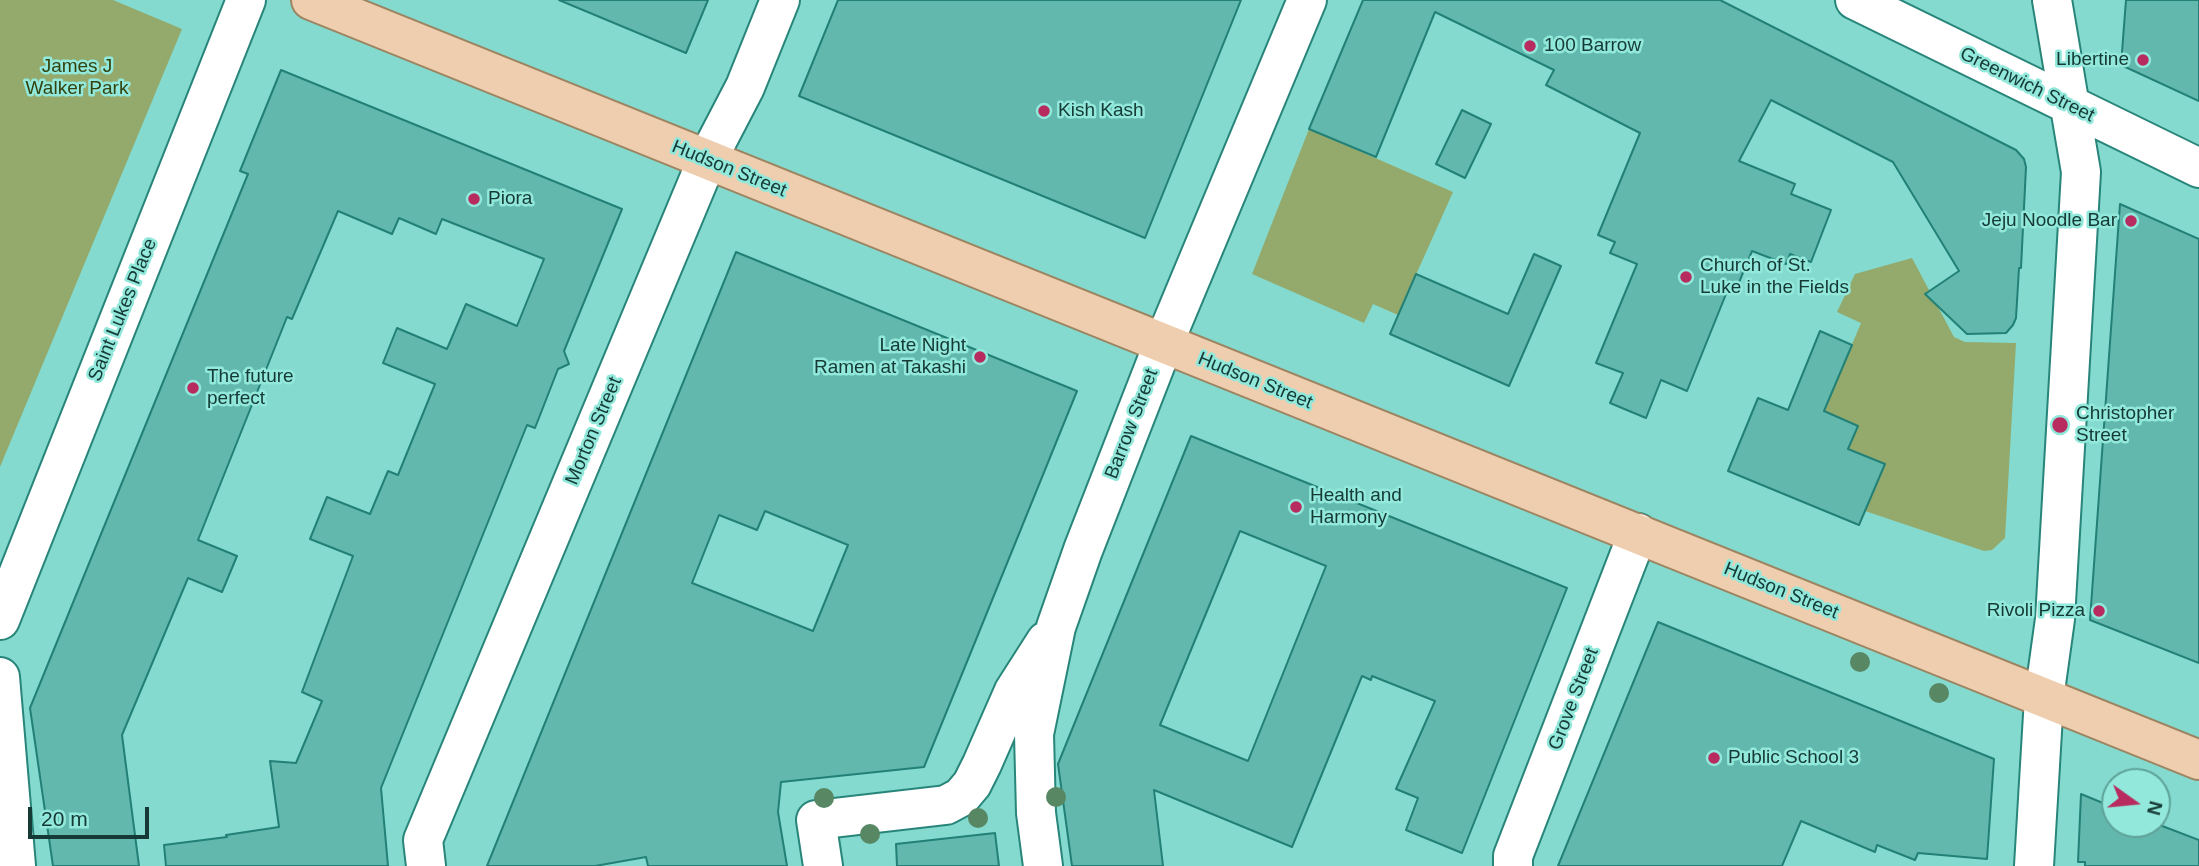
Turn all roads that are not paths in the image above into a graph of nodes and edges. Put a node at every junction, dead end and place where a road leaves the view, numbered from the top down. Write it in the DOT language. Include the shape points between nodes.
graph roads {
  1 [pos="246,0"];
  2 [pos="311,0"];
  3 [pos="780,0"];
  4 [pos="1307,0"];
  5 [pos="1855,0"];
  6 [pos="2052,0"];
  7 [pos="2068,105"];
  8 [pos="707,160"];
  9 [pos="2199,169"];
  10 [pos="1163,345"];
  11 [pos="1639,533"];
  12 [pos="0,620"];
  13 [pos="1056,627"];
  14 [pos="0,677"];
  15 [pos="2044,698"];
  16 [pos="2199,760"];
  17 [pos="16,866"];
  18 [pos="426,866"];
  19 [pos="823,866"];
  20 [pos="1042,866"];
  21 [pos="1513,866"];
  22 [pos="2034,866"];
  1 -- 12 [label="street, Saint Lukes Place"];
  2 -- 8 [label="main road, Hudson Street"];
  3 -- 8 [label="street, Morton Street"];
  4 -- 10 [label="street, Barrow Street"];
  5 -- 7 [label="street, Greenwich Street"];
  6 -- 7 [label="street"];
  7 -- 9 [label="street, Greenwich Street"];
  7 -- 15 [label="street" via="2081,172 2055,620"];
  8 -- 10 [label="main road, Hudson Street"];
  8 -- 18 [label="street, Morton Street" via="423,840"];
  10 -- 11 [label="main road, Hudson Street"];
  10 -- 13 [label="street, Barrow Street"];
  11 -- 15 [label="main road, Hudson Street"];
  11 -- 21 [label="street, Grove Street" via="1513,856"];
  13 -- 19 [label="street" via="1014,691 972,784 961,797 946,805 816,820"];
  13 -- 20 [label="street, Barrow Street" via="1034,734"];
  14 -- 17 [label="street"];
  15 -- 16 [label="main road, Hudson Street"];
  15 -- 22 [label="street"];
}
